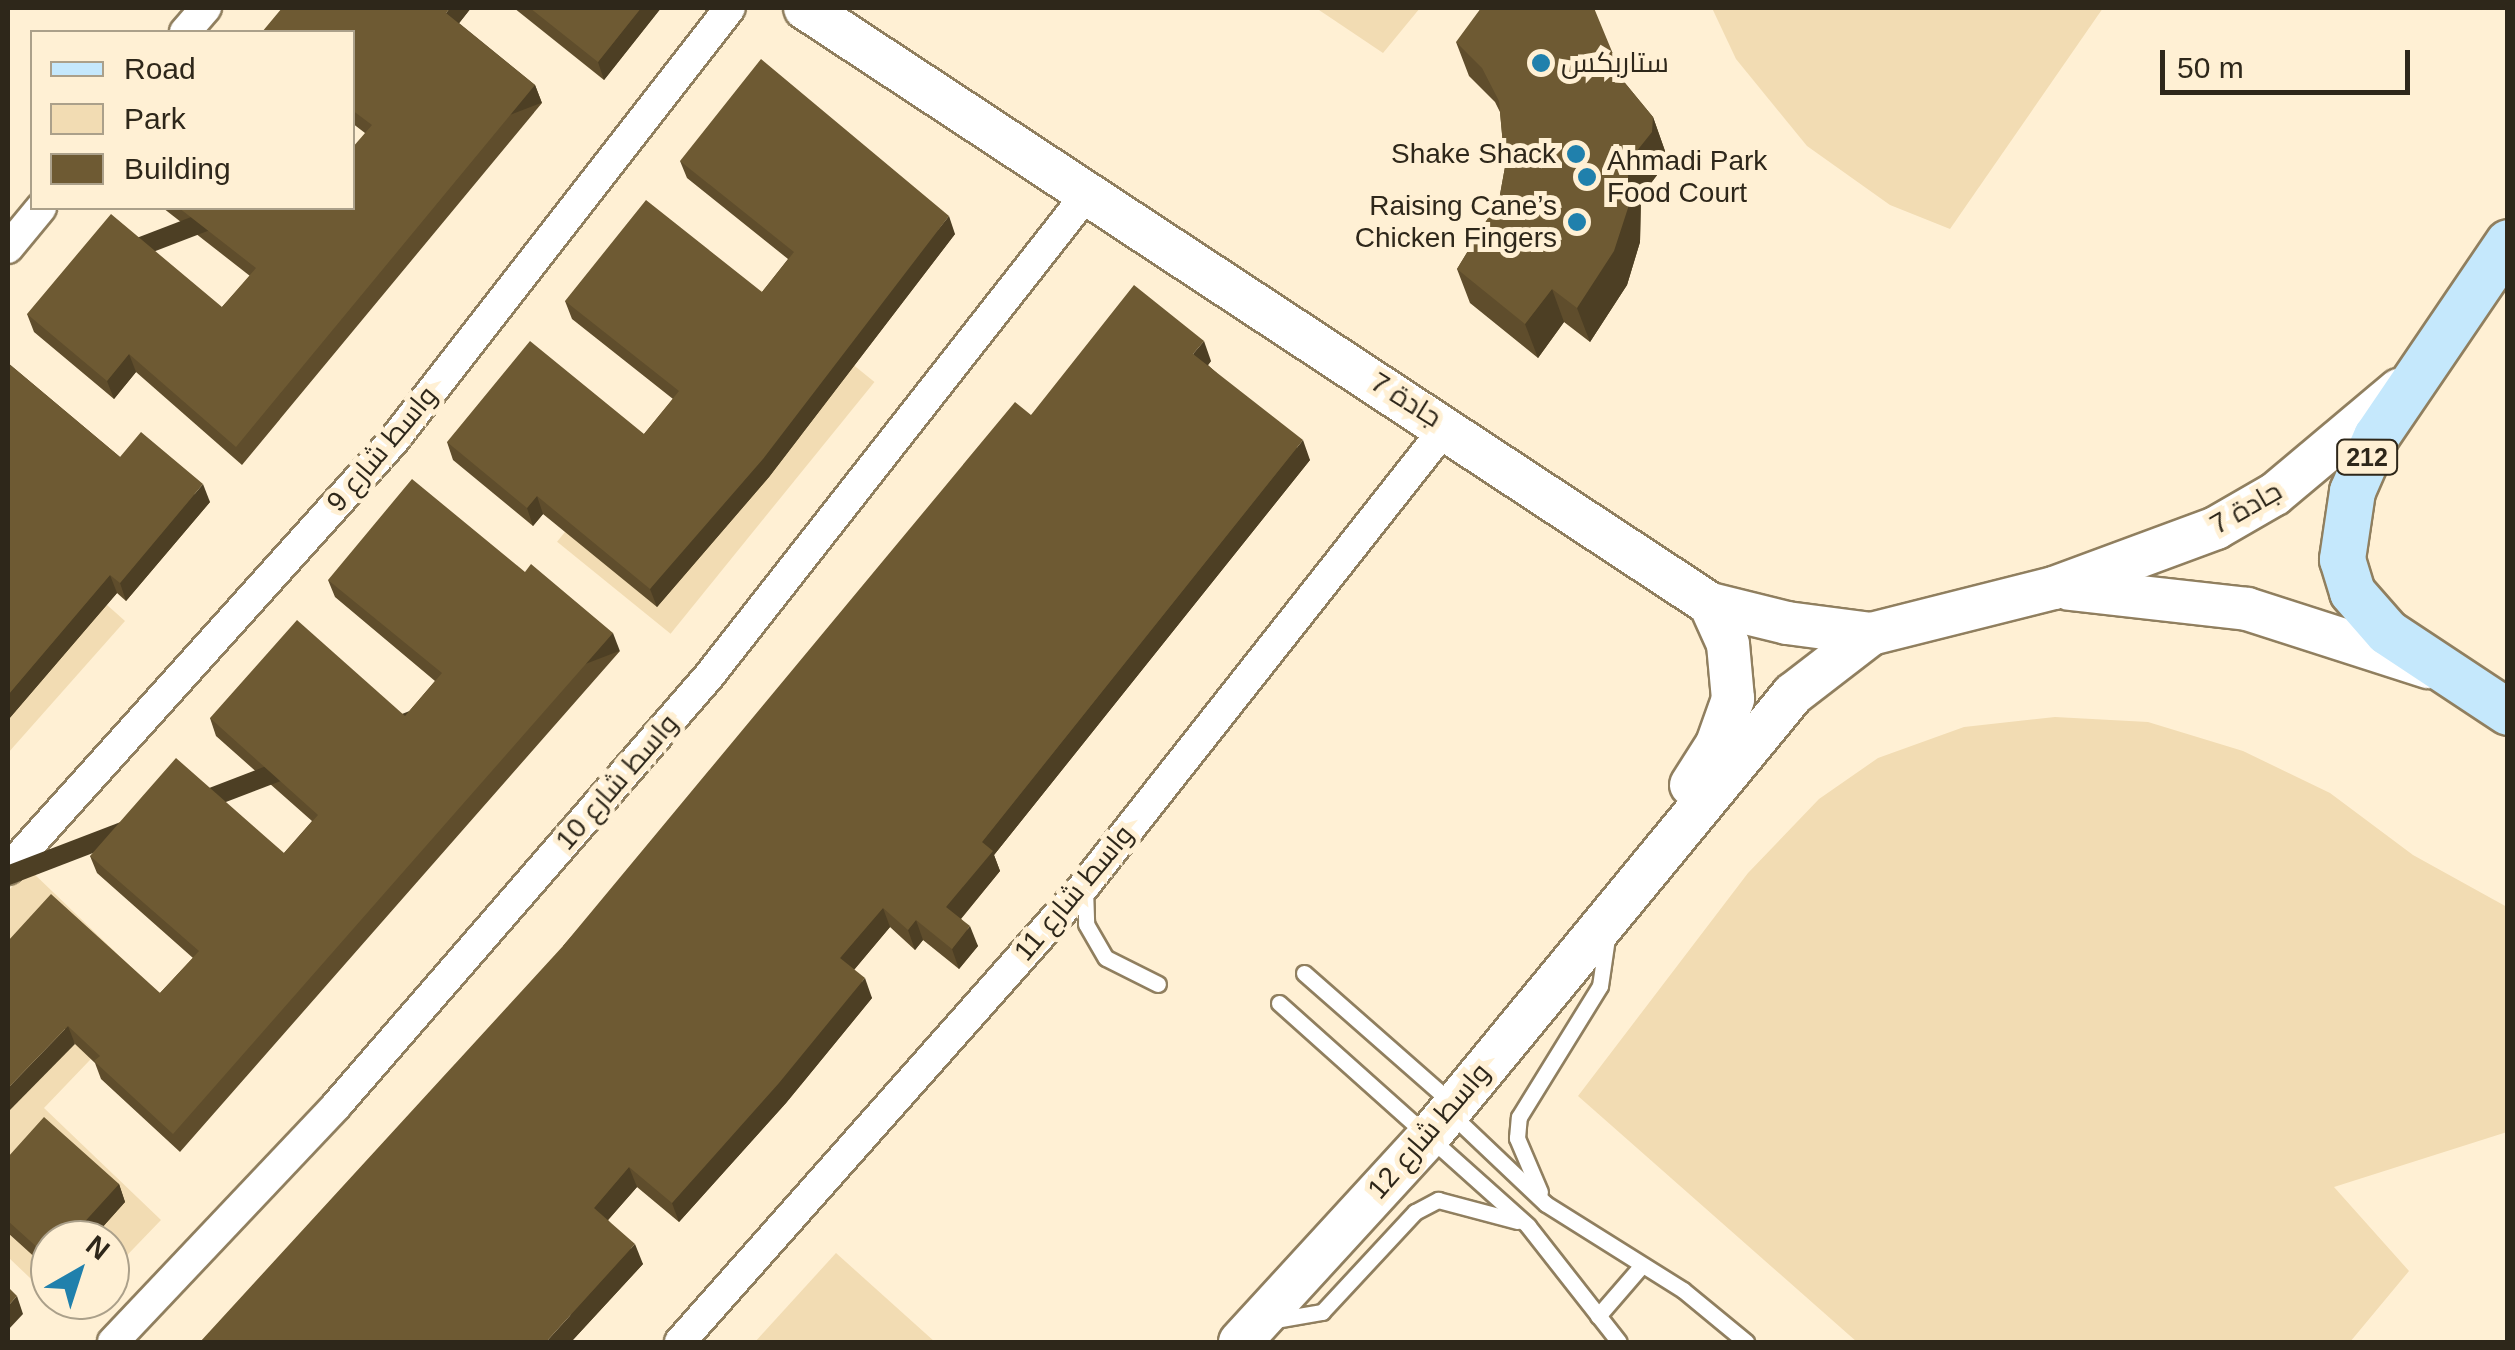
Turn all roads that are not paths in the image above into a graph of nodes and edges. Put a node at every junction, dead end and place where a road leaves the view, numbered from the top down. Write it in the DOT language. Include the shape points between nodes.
graph roads {
  1 [pos="206,8"];
  2 [pos="730,8"];
  3 [pos="805,8"];
  4 [pos="187,30"];
  5 [pos="1087,194"];
  6 [pos="38,210"];
  7 [pos="2508,242"];
  8 [pos="8,248"];
  9 [pos="2410,380"];
  10 [pos="1447,426"];
  11 [pos="2054,588"];
  12 [pos="1710,604"];
  13 [pos="1871,634"];
  14 [pos="2437,670"];
  15 [pos="2508,712"];
  16 [pos="8,869"];
  17 [pos="1085,885"];
  18 [pos="1612,913"];
  19 [pos="1304,973"];
  20 [pos="1158,984"];
  21 [pos="1279,1003"];
  22 [pos="1445,1117"];
  23 [pos="1546,1204"];
  24 [pos="1528,1226"];
  25 [pos="1642,1264"];
  26 [pos="1598,1316"];
  27 [pos="1248,1333"];
  28 [pos="113,1342"];
  29 [pos="680,1342"];
  30 [pos="1619,1342"];
  31 [pos="1746,1342"];
  1 -- 4 [label="street"];
  2 -- 16 [label="street, واسط شارع 9" via="394,440"];
  3 -- 5 [label="main road, جادة 7"];
  5 -- 10 [label="main road, جادة 7"];
  5 -- 28 [label="street, واسط شارع 10" via="708,676 336,1106"];
  6 -- 8 [label="street"];
  7 -- 9 [label="main road, 212" via="2487,281"];
  9 -- 11 [label="main road, جادة 7" via="2276,494 2216,528"];
  9 -- 14 [label="main road, 212" via="2352,491 2342,560 2352,592 2387,632"];
  10 -- 12 [label="main road, جادة 7"];
  10 -- 17 [label="street, واسط شارع 11"];
  11 -- 13 [label="main road, جادة 7"];
  11 -- 14 [label="main road, جادة 7" via="2202,600"];
  12 -- 13 [label="main road, جادة 7"];
  12 -- 18 [label="main road, واسط شارع 12" via="1728,644 1733,699 1716,744"];
  13 -- 18 [label="main road, واسط شارع 12" via="1793,694"];
  14 -- 15 [label="main road, 212"];
  17 -- 20 [label="lane" via="1086,924 1106,958"];
  17 -- 29 [label="street, واسط شارع 11"];
  18 -- 22 [label="main road, واسط شارع 12"];
  18 -- 23 [label="lane" via="1600,986 1519,1116 1524,1160"];
  19 -- 22 [label="lane"];
  21 -- 22 [label="lane"];
  22 -- 23 [label="lane"];
  22 -- 24 [label="lane"];
  22 -- 27 [label="main road, واسط شارع 12"];
  23 -- 25 [label="lane"];
  24 -- 26 [label="lane"];
  24 -- 27 [label="lane" via="1438,1200 1415,1212 1322,1312"];
  25 -- 26 [label="lane"];
  25 -- 31 [label="lane"];
  26 -- 30 [label="lane"];
}
